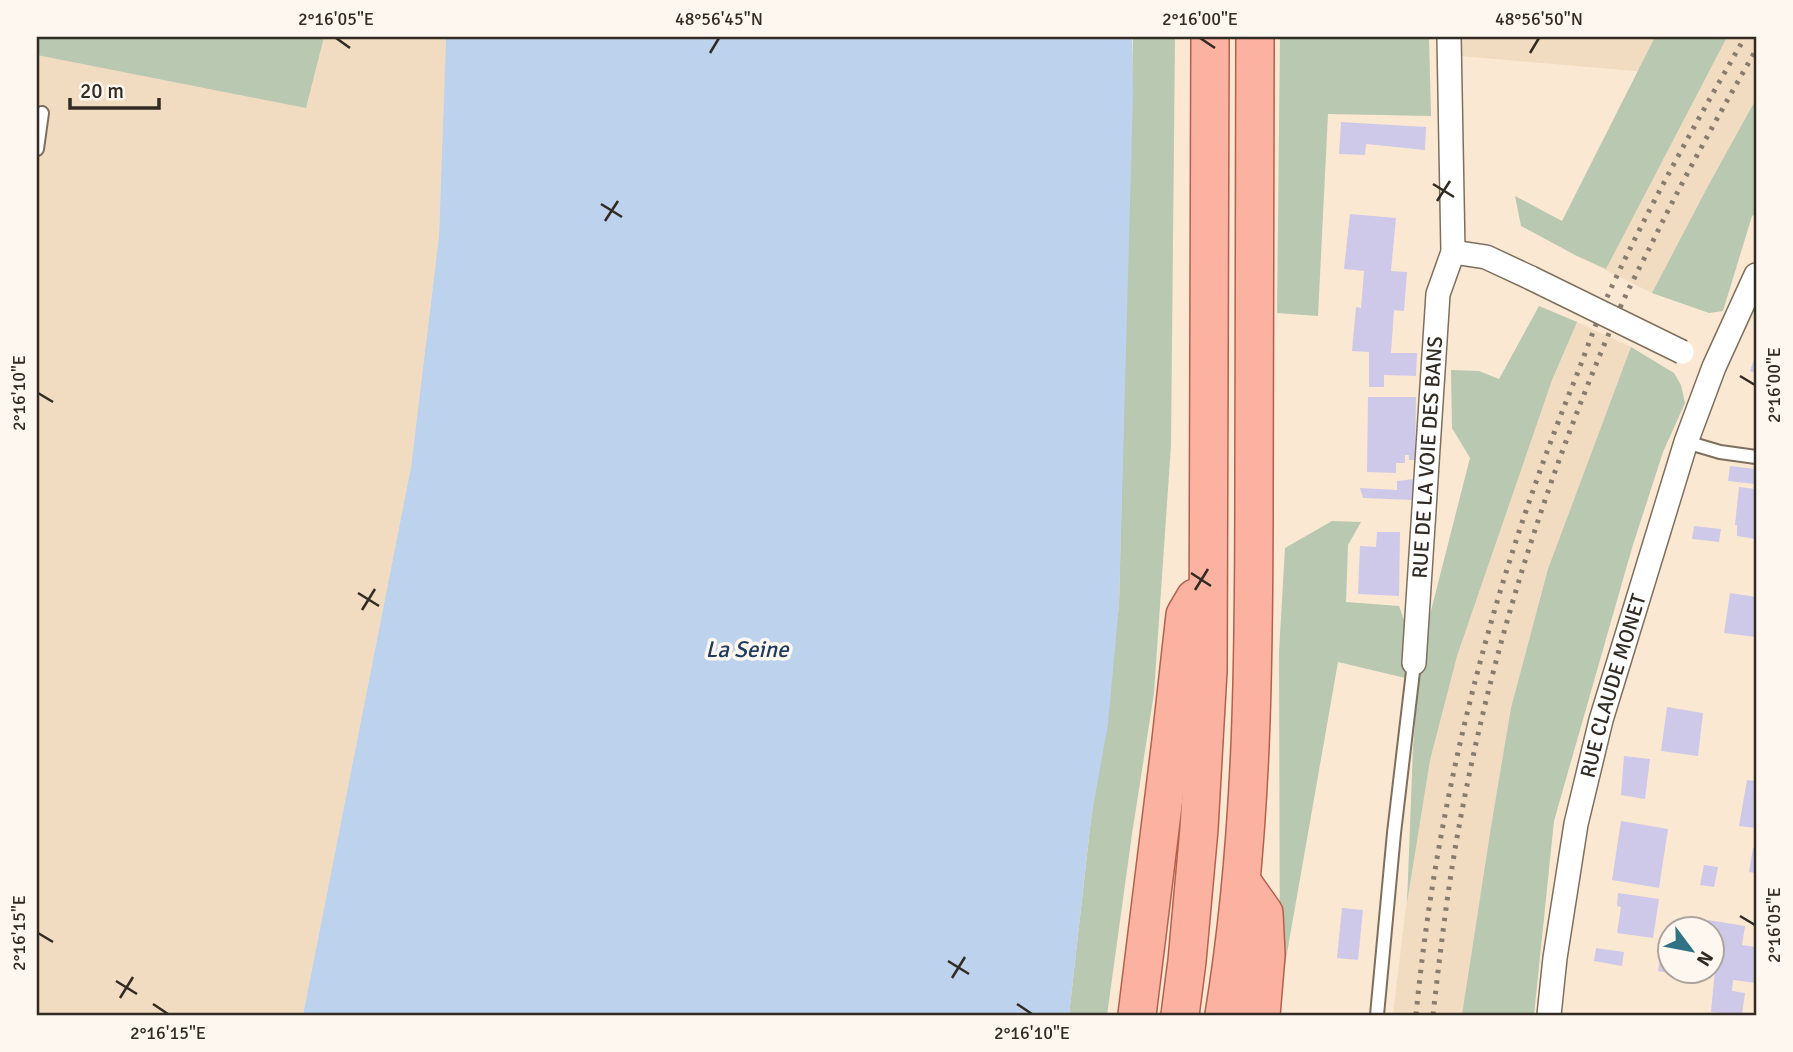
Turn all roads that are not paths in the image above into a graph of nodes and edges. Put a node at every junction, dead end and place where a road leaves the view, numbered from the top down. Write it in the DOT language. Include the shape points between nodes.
graph roads {
  1 [pos="1210,37"];
  2 [pos="1255,37"];
  3 [pos="1449,37"];
  4 [pos="42,113"];
  5 [pos="37,149"];
  6 [pos="1453,252"];
  7 [pos="1756,275"];
  8 [pos="1714,367"];
  9 [pos="1686,442"];
  10 [pos="1756,457"];
  11 [pos="1208,572"];
  12 [pos="1414,663"];
  13 [pos="1242,883"];
  14 [pos="1137,1015"];
  15 [pos="1180,1015"];
  16 [pos="1224,1015"];
  17 [pos="1261,1015"];
  18 [pos="1377,1015"];
  19 [pos="1549,1015"];
  1 -- 11 [label="main road"];
  2 -- 13 [label="main road" via="1252,715"];
  3 -- 6 [label="street, RUE DE LA VOIE DES BANS"];
  4 -- 5 [label="lane"];
  6 -- 8 [label="street, bridge" via="1486,257"];
  6 -- 12 [label="street, RUE DE LA VOIE DES BANS" via="1438,294"];
  7 -- 8 [label="street, RUE CLAUDE MONET"];
  8 -- 9 [label="street, RUE CLAUDE MONET"];
  9 -- 10 [label="lane"];
  9 -- 19 [label="street, RUE CLAUDE MONET" via="1585,785"];
  11 -- 14 [label="main road" via="1185,615"];
  11 -- 15 [label="main road" via="1199,829"];
  12 -- 18 [label="lane"];
  13 -- 16 [label="main road"];
  13 -- 17 [label="main road" via="1264,913"];
}
